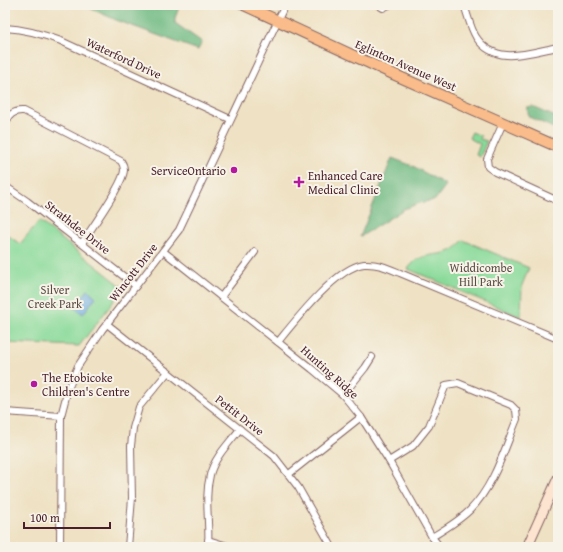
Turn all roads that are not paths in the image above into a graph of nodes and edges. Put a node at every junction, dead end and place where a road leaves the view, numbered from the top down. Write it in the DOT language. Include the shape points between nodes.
graph roads {
  1 [pos="244,5"];
  2 [pos="285,5"];
  3 [pos="378,5"];
  4 [pos="388,5"];
  5 [pos="464,5"];
  6 [pos="277,20"];
  7 [pos="5,28"];
  8 [pos="558,47"];
  9 [pos="230,119"];
  10 [pos="503,122"];
  11 [pos="5,125"];
  12 [pos="558,147"];
  13 [pos="5,186"];
  14 [pos="558,202"];
  15 [pos="82,243"];
  16 [pos="163,251"];
  17 [pos="255,252"];
  18 [pos="136,286"];
  19 [pos="221,297"];
  20 [pos="107,324"];
  21 [pos="558,339"];
  22 [pos="278,342"];
  23 [pos="372,357"];
  24 [pos="168,372"];
  25 [pos="343,395"];
  26 [pos="5,412"];
  27 [pos="61,416"];
  28 [pos="361,417"];
  29 [pos="240,429"];
  30 [pos="389,461"];
  31 [pos="289,474"];
  32 [pos="558,478"];
  33 [pos="432,537"];
  34 [pos="208,540"];
  35 [pos="60,547"];
  36 [pos="128,547"];
  37 [pos="208,547"];
  38 [pos="231,547"];
  39 [pos="332,547"];
  40 [pos="440,547"];
  41 [pos="527,547"];
  1 -- 6 [label="main road, Eglinton Avenue West"];
  2 -- 6 [label="street, Wincott Drive"];
  3 -- 4 [label="street" via="383,8"];
  5 -- 8 [label="street" via="476,37 487,49 498,55 516,56"];
  6 -- 9 [label="street, Wincott Drive"];
  6 -- 10 [label="main road, Eglinton Avenue West"];
  7 -- 9 [label="street, Waterford Drive" via="18,28 61,41"];
  9 -- 16 [label="street, Wincott Drive" via="179,230"];
  10 -- 12 [label="main road, Eglinton Avenue West"];
  10 -- 14 [label="street" via="487,159 488,167"];
  11 -- 15 [label="street" via="14,112 24,111 121,161 123,176"];
  13 -- 15 [label="street, Strathdee Drive"];
  15 -- 18 [label="street, Strathdee Drive"];
  16 -- 18 [label="street, Wincott Drive"];
  16 -- 19 [label="street, Hunting Ridge"];
  17 -- 19 [label="street"];
  18 -- 20 [label="street, Wincott Drive"];
  19 -- 22 [label="street, Hunting Ridge"];
  20 -- 24 [label="street, Pettit Drive"];
  20 -- 27 [label="street, Wincott Drive" via="78,366 68,389"];
  21 -- 22 [label="street" via="394,270 373,264 362,264 342,274 305,308"];
  22 -- 25 [label="street, Hunting Ridge"];
  23 -- 25 [label="street"];
  24 -- 29 [label="street, Pettit Drive"];
  24 -- 36 [label="street" via="139,407 133,428"];
  25 -- 28 [label="street, Hunting Ridge"];
  26 -- 27 [label="street"];
  27 -- 35 [label="street, Wincott Drive"];
  28 -- 30 [label="street, Hunting Ridge"];
  28 -- 31 [label="street"];
  29 -- 31 [label="street, Pettit Drive" via="274,456"];
  29 -- 34 [label="street" via="219,456 210,474 207,495"];
  30 -- 33 [label="street, Hunting Ridge"];
  30 -- 33 [label="street" via="413,446 428,426 446,385 458,383 511,405 516,410 517,419 481,498 456,523"];
  31 -- 39 [label="street, Pettit Drive"];
  32 -- 41 [label="main road"];
  33 -- 40 [label="street, Hunting Ridge"];
  34 -- 37 [label="street"];
  34 -- 38 [label="street"];
}
